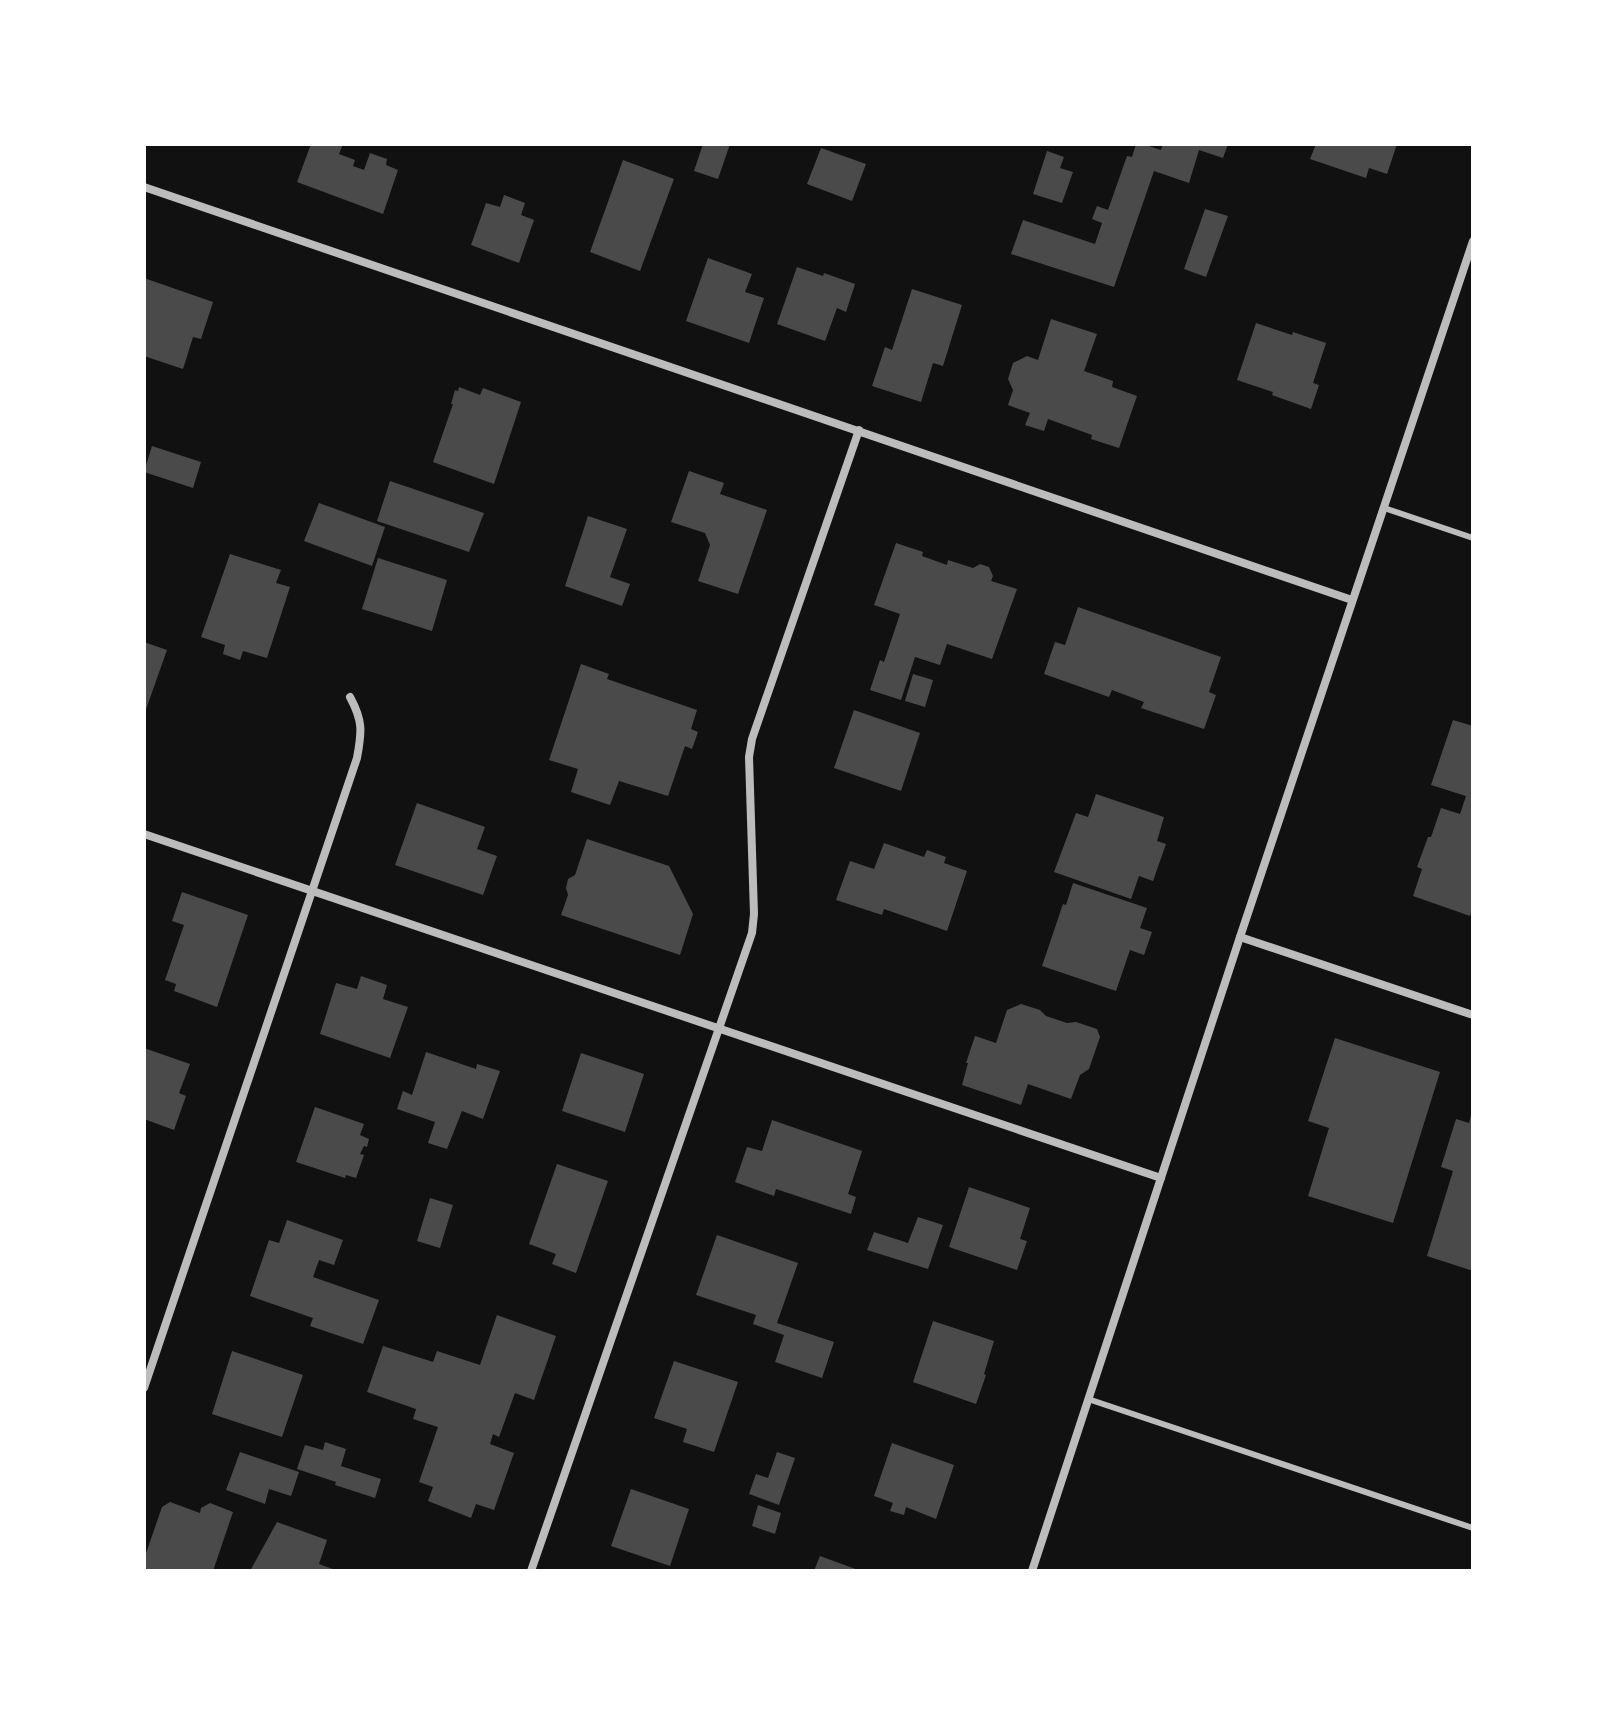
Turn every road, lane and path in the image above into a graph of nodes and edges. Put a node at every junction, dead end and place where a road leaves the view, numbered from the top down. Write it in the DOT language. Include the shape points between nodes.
graph roads {
  1 [pos="144,187"];
  2 [pos="1473,243"];
  3 [pos="859,430"];
  4 [pos="1384,508"];
  5 [pos="1473,538"];
  6 [pos="1352,600"];
  7 [pos="350,697"];
  8 [pos="144,834"];
  9 [pos="312,891"];
  10 [pos="1240,937"];
  11 [pos="1473,1015"];
  12 [pos="718,1028"];
  13 [pos="1161,1178"];
  14 [pos="144,1388"];
  15 [pos="1088,1399"];
  16 [pos="1473,1528"];
  17 [pos="531,1571"];
  18 [pos="1032,1571"];
  1 -- 3 [label="street"];
  2 -- 4 [label="street"];
  3 -- 6 [label="street"];
  3 -- 12 [label="street" via="752,739 752,933"];
  4 -- 5 [label="lane"];
  4 -- 6 [label="street"];
  6 -- 10 [label="street"];
  7 -- 9 [label="street" via="359,715 357,758"];
  8 -- 9 [label="street"];
  9 -- 12 [label="street"];
  9 -- 14 [label="street"];
  10 -- 11 [label="street"];
  10 -- 13 [label="street"];
  12 -- 13 [label="street"];
  12 -- 17 [label="street"];
  13 -- 15 [label="street"];
  15 -- 16 [label="lane"];
  15 -- 18 [label="street"];
}
